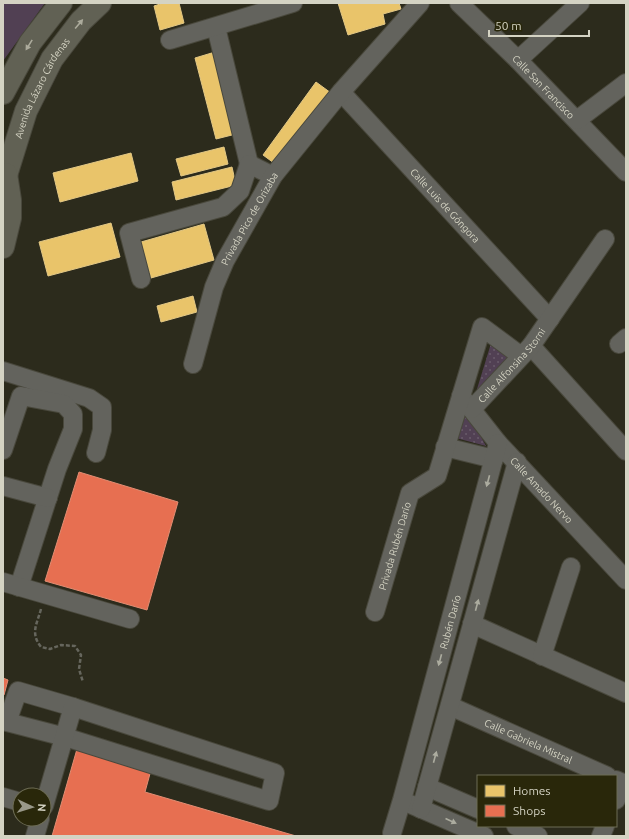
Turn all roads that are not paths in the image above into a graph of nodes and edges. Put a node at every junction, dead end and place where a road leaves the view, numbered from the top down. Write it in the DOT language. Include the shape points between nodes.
graph roads {
  1 [pos="61,3"];
  2 [pos="100,3"];
  3 [pos="293,3"];
  4 [pos="420,3"];
  5 [pos="459,3"];
  6 [pos="580,3"];
  7 [pos="216,27"];
  8 [pos="170,40"];
  9 [pos="518,60"];
  10 [pos="626,83"];
  11 [pos="341,92"];
  12 [pos="3,93"];
  13 [pos="577,120"];
  14 [pos="249,164"];
  15 [pos="626,172"];
  16 [pos="273,176"];
  17 [pos="4,180"];
  18 [pos="605,239"];
  19 [pos="3,247"];
  20 [pos="141,279"];
  21 [pos="550,319"];
  22 [pos="526,351"];
  23 [pos="193,364"];
  24 [pos="3,371"];
  25 [pos="466,403"];
  26 [pos="445,447"];
  27 [pos="3,450"];
  28 [pos="496,451"];
  29 [pos="626,451"];
  30 [pos="96,453"];
  31 [pos="517,462"];
  32 [pos="3,486"];
  33 [pos="48,498"];
  34 [pos="571,566"];
  35 [pos="626,580"];
  36 [pos="11,585"];
  37 [pos="375,612"];
  38 [pos="130,620"];
  39 [pos="472,624"];
  40 [pos="542,656"];
  41 [pos="626,693"];
  42 [pos="450,706"];
  43 [pos="73,707"];
  44 [pos="5,721"];
  45 [pos="65,737"];
  46 [pos="604,775"];
  47 [pos="617,781"];
  48 [pos="50,787"];
  49 [pos="427,787"];
  50 [pos="617,798"];
  51 [pos="402,800"];
  52 [pos="421,808"];
  53 [pos="477,809"];
  54 [pos="518,827"];
  55 [pos="392,833"];
  56 [pos="484,836"];
  57 [pos="538,836"];
  1 -- 12 [label="highway, one-way" via="30,43"];
  17 -- 2 [label="highway, Avenida Lázaro Cárdenas, one-way" via="26,111 52,59 81,21"];
  3 -- 7 [label="street"];
  4 -- 11 [label="street, Privada Pico de Orizaba"];
  5 -- 9 [label="street, Calle San Francisco"];
  6 -- 9 [label="street"];
  7 -- 8 [label="street"];
  7 -- 14 [label="street"];
  9 -- 13 [label="street, Calle San Francisco"];
  10 -- 13 [label="street"];
  11 -- 16 [label="street, Privada Pico de Orizaba"];
  11 -- 21 [label="street, Calle Luis de Góngora"];
  13 -- 15 [label="street, Calle San Francisco"];
  14 -- 16 [label="street"];
  14 -- 20 [label="street" via="240,191 223,207 130,233"];
  16 -- 23 [label="street, Privada Pico de Orizaba" via="225,261 214,287"];
  17 -- 19 [label="highway" via="10,200 10,218"];
  18 -- 21 [label="street, Calle Alfonsina Storni"];
  21 -- 22 [label="street, Calle Alfonsina Storni"];
  22 -- 25 [label="street, Calle Alfonsina Storni"];
  22 -- 25 [label="street" via="482,327"];
  22 -- 29 [label="street"];
  24 -- 30 [label="street" via="89,398 102,407 102,430"];
  25 -- 26 [label="street"];
  25 -- 28 [label="street, Calle Amado Nervo"];
  26 -- 28 [label="street"];
  26 -- 37 [label="street, Privada Rubén Darío" via="437,476 410,493"];
  27 -- 33 [label="street" via="21,396 64,404 73,414 73,429"];
  28 -- 31 [label="street, Calle Amado Nervo"];
  28 -- 51 [label="street, Rubén Darío, one-way"];
  31 -- 35 [label="street, Calle Amado Nervo"];
  39 -- 31 [label="street, one-way"];
  32 -- 33 [label="street"];
  33 -- 36 [label="street"];
  34 -- 40 [label="street"];
  36 -- 38 [label="street"];
  39 -- 40 [label="street"];
  39 -- 42 [label="street"];
  40 -- 41 [label="street"];
  42 -- 46 [label="street, Calle Gabriela Mistral"];
  49 -- 42 [label="street, one-way"];
  43 -- 44 [label="street" via="18,691"];
  43 -- 45 [label="street"];
  43 -- 45 [label="street" via="275,773 268,801"];
  44 -- 45 [label="street"];
  45 -- 48 [label="street"];
  47 -- 50 [label="street" via="623,784"];
  49 -- 52 [label="street"];
  49 -- 53 [label="street"];
  51 -- 52 [label="street"];
  51 -- 55 [label="street, Rubén Darío"];
  52 -- 56 [label="street, one-way"];
  54 -- 57 [label="street"];
}
